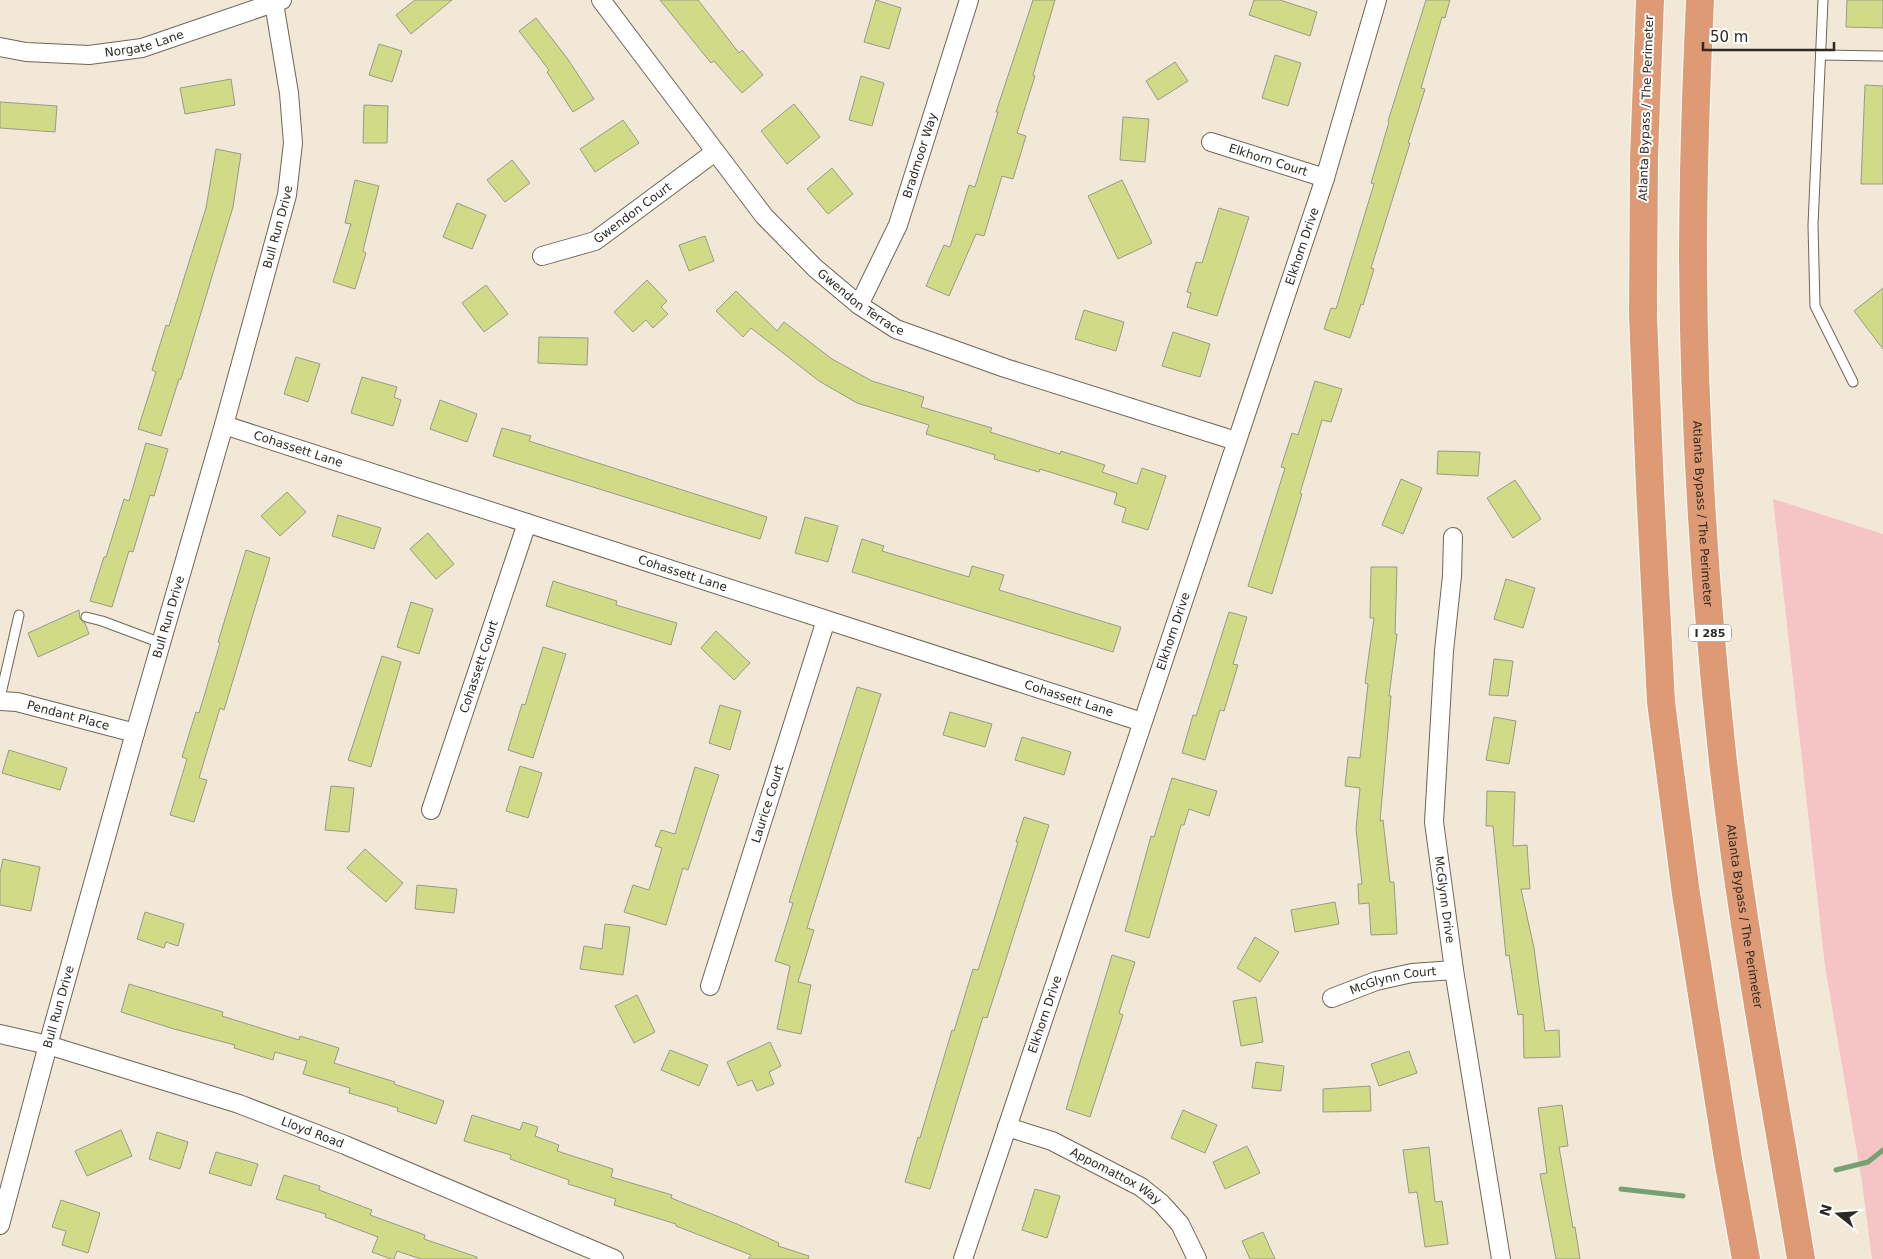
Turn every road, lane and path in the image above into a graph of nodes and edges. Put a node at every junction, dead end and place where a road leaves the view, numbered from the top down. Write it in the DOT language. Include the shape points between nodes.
graph roads {
  1 [pos="601,0"];
  2 [pos="969,0"];
  3 [pos="1377,0"];
  4 [pos="1650,0"];
  5 [pos="1700,0"];
  6 [pos="1823,0"];
  7 [pos="278,1"];
  8 [pos="0,47"];
  9 [pos="1821,55"];
  10 [pos="1883,56"];
  11 [pos="1211,142"];
  12 [pos="715,152"];
  13 [pos="1324,178"];
  14 [pos="542,256"];
  15 [pos="859,305"];
  16 [pos="1853,382"];
  17 [pos="224,425"];
  18 [pos="1236,441"];
  19 [pos="527,523"];
  20 [pos="1453,537"];
  21 [pos="19,615"];
  22 [pos="86,617"];
  23 [pos="826,620"];
  24 [pos="161,643"];
  25 [pos="0,700"];
  26 [pos="1142,722"];
  27 [pos="135,733"];
  28 [pos="431,810"];
  29 [pos="1454,970"];
  30 [pos="710,986"];
  31 [pos="1332,998"];
  32 [pos="0,1034"];
  33 [pos="48,1046"];
  34 [pos="1007,1127"];
  35 [pos="0,1225"];
  36 [pos="611,1258"];
  37 [pos="963,1259"];
  38 [pos="1197,1259"];
  39 [pos="1501,1259"];
  40 [pos="1746,1259"];
  41 [pos="1801,1259"];
  1 -- 12 [label="street, Gwendon Terrace"];
  2 -- 15 [label="street, Bradmoor Way" via="898,224"];
  3 -- 13 [label="street, Elkhorn Drive"];
  4 -- 40 [label="highway, Atlanta Bypass / The Perimeter" via="1643,315 1662,702 1686,894"];
  5 -- 41 [label="highway, Atlanta Bypass / The Perimeter / I 285" via="1693,270 1696,404 1710,634 1736,865"];
  6 -- 9 [label="lane"];
  7 -- 8 [label="street, Norgate Lane" via="142,48 89,55 26,52"];
  7 -- 17 [label="street, Bull Run Drive" via="290,93 291,169 281,221"];
  9 -- 10 [label="lane"];
  9 -- 16 [label="lane" via="1813,225 1815,306"];
  11 -- 13 [label="street, Elkhorn Court"];
  12 -- 14 [label="street, Gwendon Court" via="595,241"];
  12 -- 15 [label="street, Gwendon Terrace" via="764,216 815,268"];
  13 -- 18 [label="street, Elkhorn Drive"];
  15 -- 18 [label="street, Gwendon Terrace" via="896,329 996,365"];
  17 -- 19 [label="street, Cohassett Lane"];
  17 -- 24 [label="street, Bull Run Drive"];
  18 -- 26 [label="street, Elkhorn Drive"];
  19 -- 23 [label="street, Cohassett Lane"];
  19 -- 28 [label="street, Cohassett Court"];
  20 -- 29 [label="street, McGlynn Drive" via="1434,822"];
  21 -- 25 [label="lane"];
  22 -- 24 [label="lane"];
  23 -- 26 [label="street, Cohassett Lane"];
  23 -- 30 [label="street, Laurice Court"];
  24 -- 27 [label="street, Bull Run Drive"];
  25 -- 27 [label="street, Pendant Place"];
  26 -- 34 [label="street, Elkhorn Drive"];
  27 -- 33 [label="street, Bull Run Drive"];
  29 -- 31 [label="street, McGlynn Court" via="1412,973"];
  29 -- 39 [label="street, McGlynn Drive"];
  32 -- 33 [label="street, Lloyd Road"];
  33 -- 35 [label="street, Bull Run Drive"];
  33 -- 36 [label="street, Lloyd Road" via="239,1104"];
  34 -- 37 [label="street, Elkhorn Drive"];
  34 -- 38 [label="street, Appomattox Way" via="1052,1141 1141,1187 1180,1224"];
}
